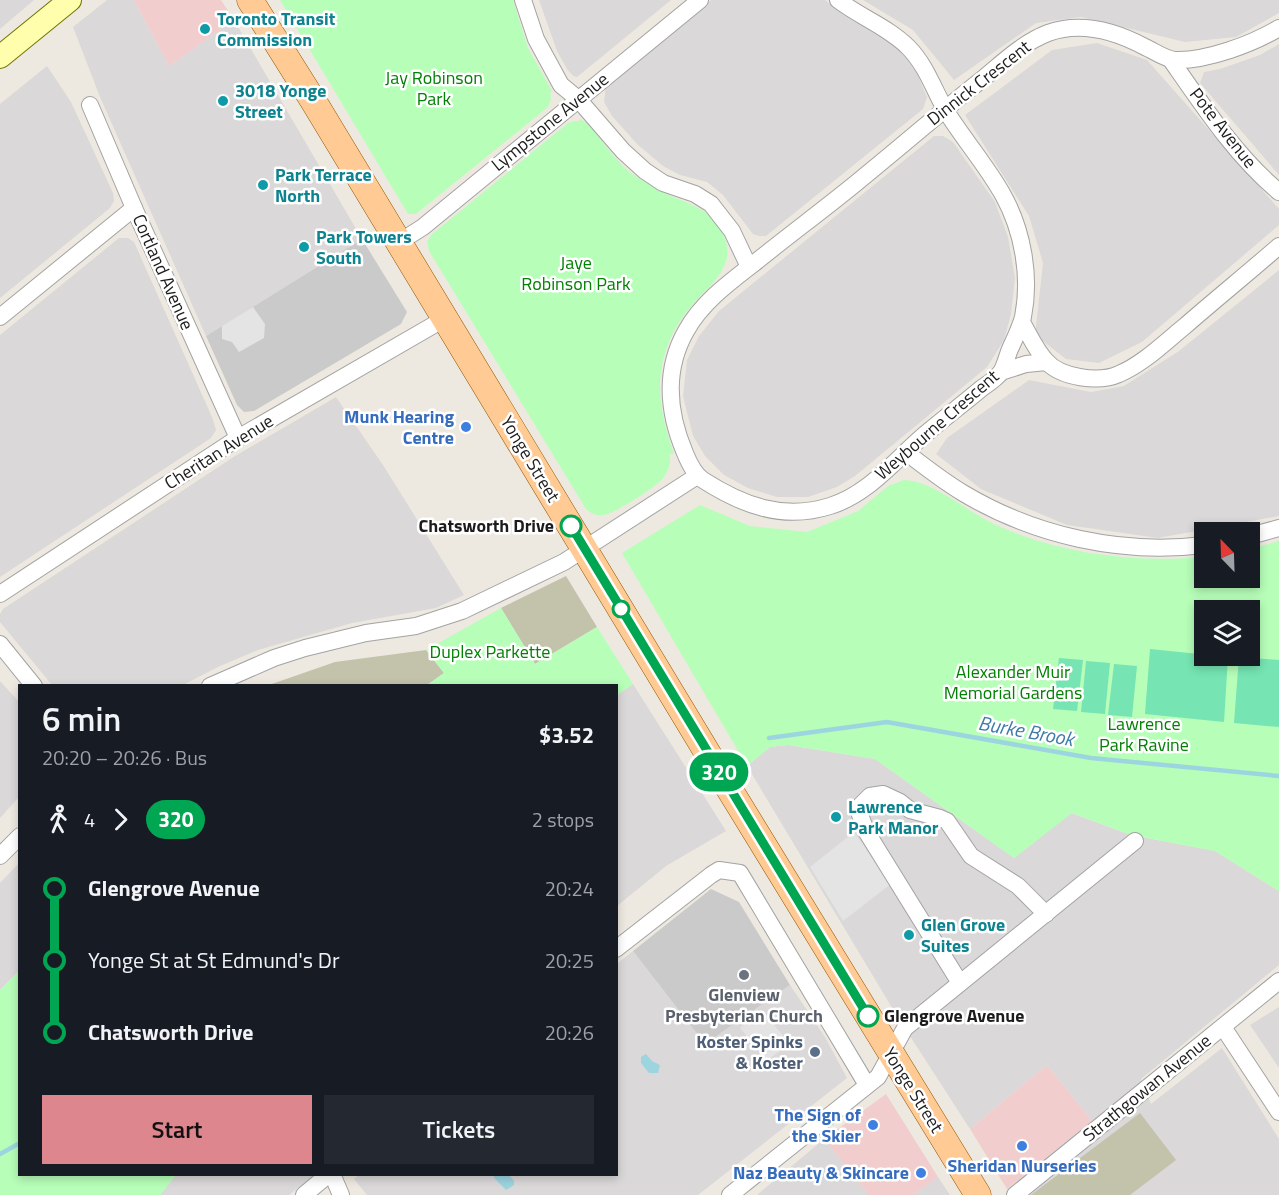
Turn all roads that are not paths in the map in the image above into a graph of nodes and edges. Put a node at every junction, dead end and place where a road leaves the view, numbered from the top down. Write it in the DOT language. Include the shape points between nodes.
graph roads {
  1 [pos="70,0"];
  2 [pos="250,0"];
  3 [pos="523,0"];
  4 [pos="700,0"];
  5 [pos="838,0"];
  6 [pos="1279,28"];
  7 [pos="0,57"];
  8 [pos="1172,60"];
  9 [pos="578,99"];
  10 [pos="90,105"];
  11 [pos="945,109"];
  12 [pos="1279,192"];
  13 [pos="134,208"];
  14 [pos="398,243"];
  15 [pos="1279,246"];
  16 [pos="749,267"];
  17 [pos="0,317"];
  18 [pos="444,319"];
  19 [pos="1022,322"];
  20 [pos="1047,362"];
  21 [pos="1001,372"];
  22 [pos="238,438"];
  23 [pos="907,453"];
  24 [pos="697,476"];
  25 [pos="1279,528"];
  26 [pos="1260,533"];
  27 [pos="1194,546"];
  28 [pos="585,549"];
  29 [pos="0,594"];
  30 [pos="0,644"];
  31 [pos="32,684"];
  32 [pos="215,684"];
  33 [pos="18,838"];
  34 [pos="1135,841"];
  35 [pos="0,856"];
  36 [pos="1046,914"];
  37 [pos="618,947"];
  38 [pos="1279,981"];
  39 [pos="960,983"];
  40 [pos="1223,1027"];
  41 [pos="891,1053"];
  42 [pos="867,1085"];
  43 [pos="1279,1112"];
  44 [pos="328,1176"];
  45 [pos="331,1176"];
  46 [pos="304,1195"];
  47 [pos="341,1195"];
  48 [pos="730,1195"];
  49 [pos="978,1195"];
  50 [pos="1015,1195"];
  1 -- 7 [label="main road"];
  2 -- 14 [label="main road, Yonge Street"];
  3 -- 9 [label="street" via="546,60 561,84"];
  4 -- 9 [label="street, Lympstone Avenue"];
  5 -- 11 [label="street, Weybourne Crescent" via="908,47 923,66"];
  6 -- 8 [label="street" via="1221,52"];
  8 -- 11 [label="street, Dinnick Crescent" via="1112,32 1077,28 1054,31 1025,45"];
  8 -- 12 [label="street, Pote Avenue" via="1259,175"];
  9 -- 14 [label="street, Lympstone Avenue" via="423,227"];
  9 -- 16 [label="street" via="645,171 711,204 732,231"];
  10 -- 13 [label="street, Cortland Avenue"];
  11 -- 16 [label="street, Dinnick Crescent"];
  11 -- 19 [label="street, Weybourne Crescent" via="994,181 1015,221 1025,271"];
  13 -- 17 [label="street"];
  13 -- 22 [label="street, Cortland Avenue"];
  14 -- 18 [label="main road, Yonge Street"];
  15 -- 20 [label="street" via="1131,369 1116,376 1089,379"];
  16 -- 24 [label="street, Dinnick Crescent" via="697,314 678,347 673,367 673,418"];
  18 -- 22 [label="street, Cheritan Avenue"];
  18 -- 28 [label="main road, Yonge Street"];
  19 -- 20 [label="street"];
  19 -- 21 [label="street, Weybourne Crescent"];
  20 -- 21 [label="street"];
  21 -- 23 [label="street, Weybourne Crescent"];
  22 -- 29 [label="street, Cheritan Avenue"];
  23 -- 24 [label="street, Weybourne Crescent" via="853,495 806,512 750,506"];
  23 -- 27 [label="street" via="936,475 1016,520 1075,538 1139,547"];
  24 -- 28 [label="street"];
  25 -- 26 [label="street"];
  28 -- 32 [label="street" via="439,620 305,648"];
  28 -- 41 [label="main road, Yonge Street"];
  30 -- 31 [label="street"];
  33 -- 35 [label="street"];
  34 -- 36 [label="street"];
  36 -- 39 [label="street"];
  36 -- 39 [label="street" via="1018,885 971,856 947,821 910,810 883,794 870,796 859,812 866,831"];
  37 -- 42 [label="street" via="719,870 740,873"];
  38 -- 40 [label="street, Strathgowan Avenue"];
  39 -- 41 [label="street" via="905,1028"];
  40 -- 43 [label="street"];
  40 -- 50 [label="street, Strathgowan Avenue"];
  41 -- 42 [label="street" via="878,1077"];
  41 -- 49 [label="main road, Yonge Street"];
  42 -- 48 [label="street"];
  44 -- 46 [label="street"];
  45 -- 47 [label="street"];
}
